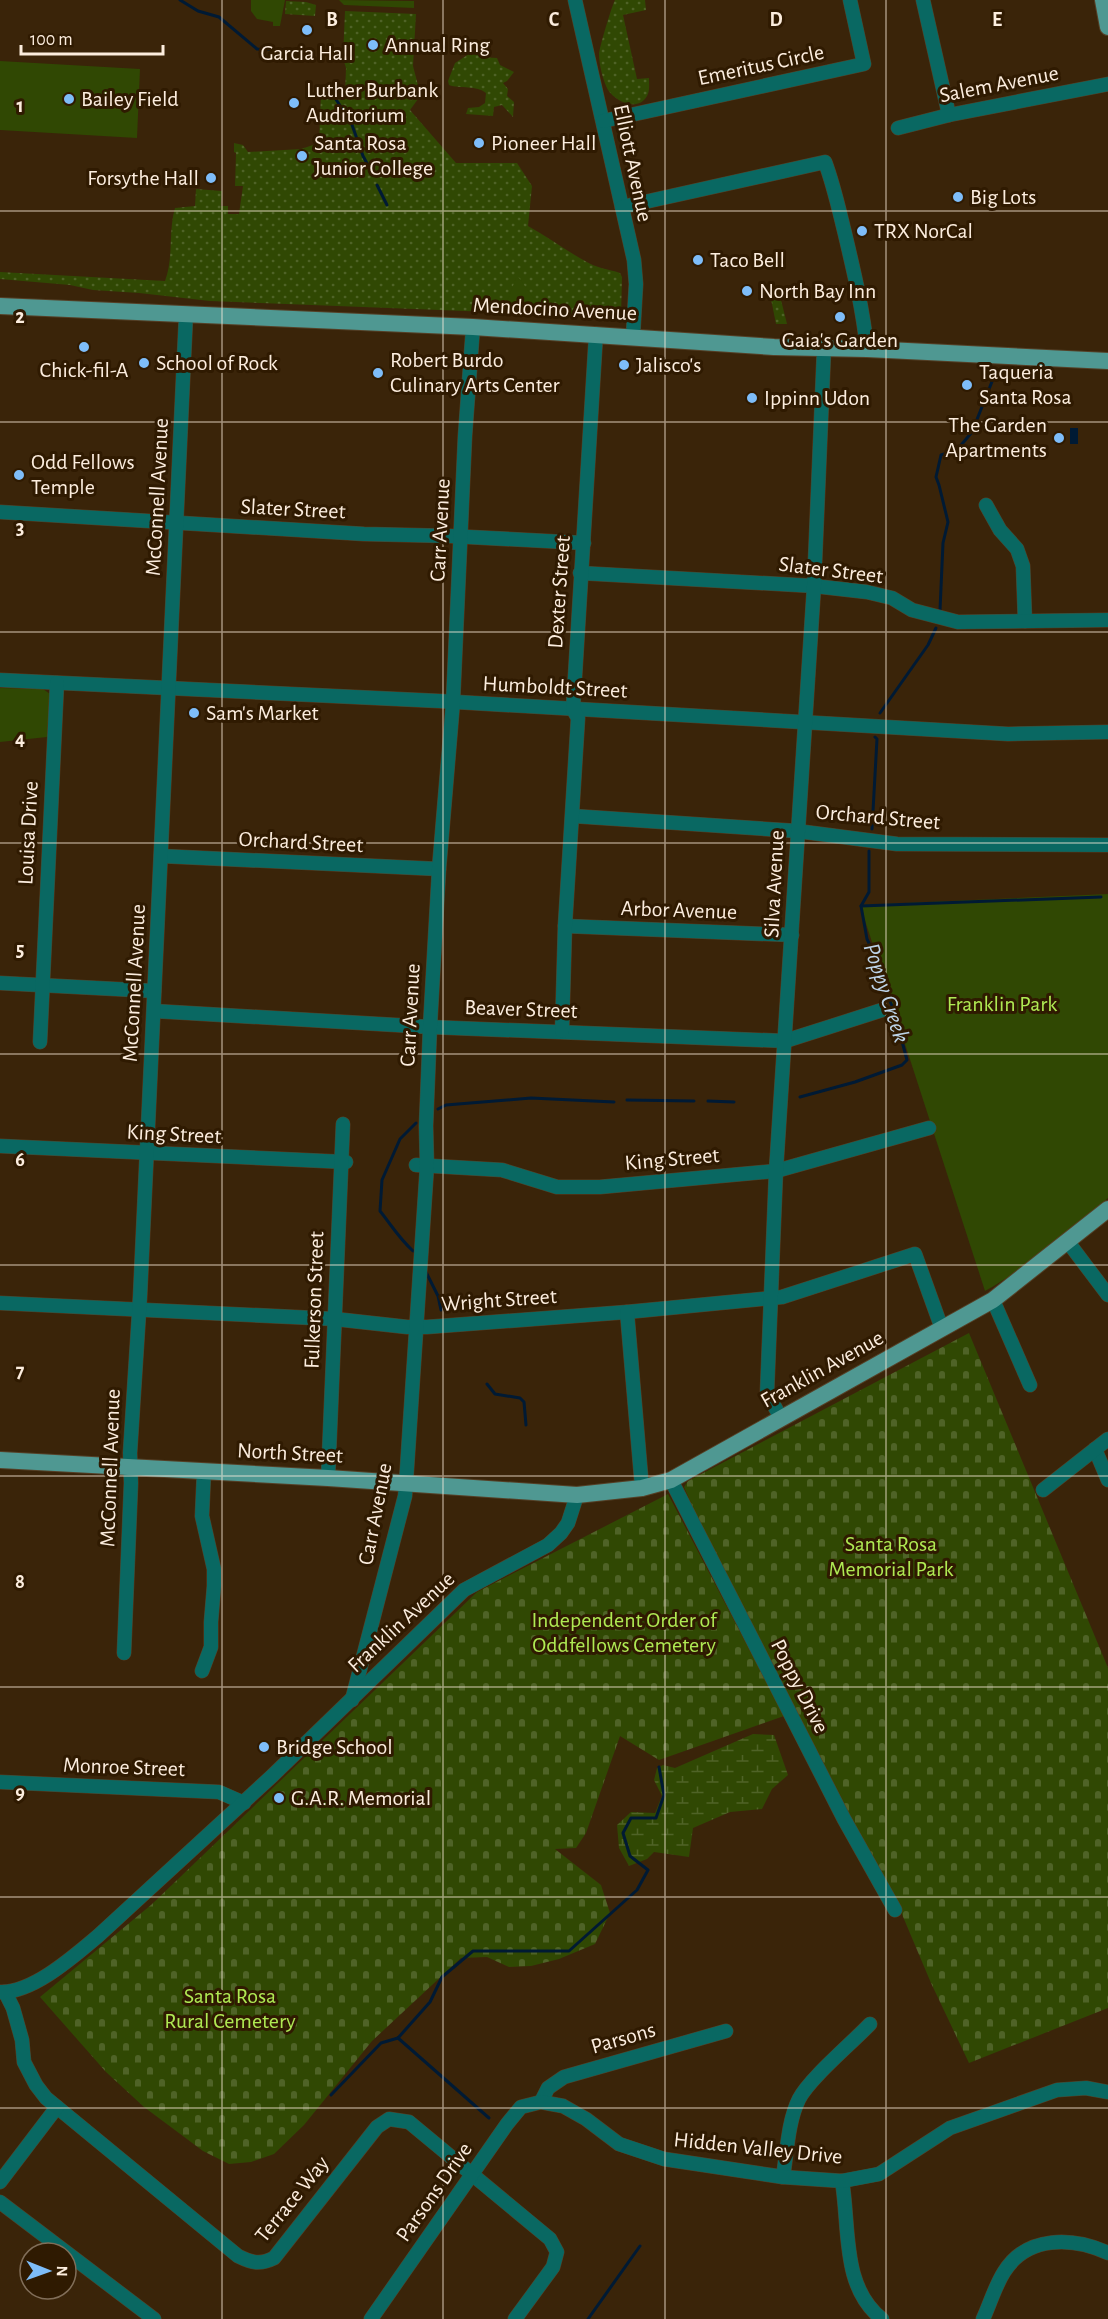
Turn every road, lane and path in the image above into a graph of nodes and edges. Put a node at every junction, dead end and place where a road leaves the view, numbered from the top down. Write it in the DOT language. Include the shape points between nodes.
graph roads {
  1 [pos="575,0"];
  2 [pos="850,0"];
  3 [pos="923,0"];
  4 [pos="1103,0"];
  5 [pos="1108,27"];
  6 [pos="1108,84"];
  7 [pos="949,115"];
  8 [pos="603,121"];
  9 [pos="898,128"];
  10 [pos="622,207"];
  11 [pos="0,306"];
  12 [pos="186,315"];
  13 [pos="473,327"];
  14 [pos="596,334"];
  15 [pos="633,336"];
  16 [pos="824,349"];
  17 [pos="867,349"];
  18 [pos="1108,361"];
  19 [pos="986,505"];
  20 [pos="0,512"];
  21 [pos="176,524"];
  22 [pos="461,537"];
  23 [pos="584,543"];
  24 [pos="580,573"];
  25 [pos="814,586"];
  26 [pos="1108,620"];
  27 [pos="1024,621"];
  28 [pos="0,680"];
  29 [pos="57,683"];
  30 [pos="169,688"];
  31 [pos="453,702"];
  32 [pos="573,709"];
  33 [pos="804,723"];
  34 [pos="1108,732"];
  35 [pos="573,816"];
  36 [pos="797,831"];
  37 [pos="1108,845"];
  38 [pos="161,856"];
  39 [pos="439,869"];
  40 [pos="565,926"];
  41 [pos="792,935"];
  42 [pos="0,983"];
  43 [pos="42,985"];
  44 [pos="154,991"];
  45 [pos="882,1010"];
  46 [pos="154,1011"];
  47 [pos="430,1027"];
  48 [pos="562,1031"];
  49 [pos="784,1041"];
  50 [pos="40,1042"];
  51 [pos="344,1124"];
  52 [pos="929,1128"];
  53 [pos="0,1146"];
  54 [pos="147,1154"];
  55 [pos="344,1163"];
  56 [pos="422,1166"];
  57 [pos="776,1171"];
  58 [pos="1108,1209"];
  59 [pos="1068,1242"];
  60 [pos="1108,1295"];
  61 [pos="772,1297"];
  62 [pos="993,1300"];
  63 [pos="0,1303"];
  64 [pos="140,1310"];
  65 [pos="627,1312"];
  66 [pos="335,1319"];
  67 [pos="416,1327"];
  68 [pos="942,1329"];
  69 [pos="1030,1385"];
  70 [pos="780,1418"];
  71 [pos="1108,1439"];
  72 [pos="1095,1449"];
  73 [pos="0,1460"];
  74 [pos="130,1468"];
  75 [pos="204,1471"];
  76 [pos="328,1478"];
  77 [pos="671,1480"];
  78 [pos="1108,1480"];
  79 [pos="406,1483"];
  80 [pos="642,1488"];
  81 [pos="1043,1490"];
  82 [pos="577,1495"];
  83 [pos="124,1653"];
  84 [pos="202,1671"];
  85 [pos="352,1700"];
  86 [pos="0,1782"];
  87 [pos="244,1803"];
  88 [pos="895,1910"];
  89 [pos="3,1992"];
  90 [pos="870,2025"];
  91 [pos="726,2031"];
  92 [pos="1108,2092"];
  93 [pos="542,2102"];
  94 [pos="57,2107"];
  95 [pos="472,2175"];
  96 [pos="783,2176"];
  97 [pos="842,2181"];
  98 [pos="0,2182"];
  99 [pos="0,2202"];
  100 [pos="1108,2253"];
  101 [pos="154,2319"];
  102 [pos="371,2319"];
  103 [pos="515,2319"];
  104 [pos="882,2319"];
  105 [pos="982,2319"];
  1 -- 8 [label="street, Elliott Avenue"];
  2 -- 8 [label="street, Emeritus Circle" via="864,64"];
  3 -- 7 [label="street"];
  4 -- 5 [label="main road"];
  6 -- 7 [label="street, Salem Avenue"];
  7 -- 9 [label="street, Salem Avenue"];
  8 -- 10 [label="street, Elliott Avenue"];
  10 -- 15 [label="street, Elliott Avenue" via="636,271"];
  10 -- 17 [label="street" via="825,162 850,255"];
  11 -- 12 [label="main road, Mendocino Avenue"];
  12 -- 13 [label="main road, Mendocino Avenue"];
  12 -- 21 [label="street, McConnell Avenue"];
  13 -- 14 [label="main road, Mendocino Avenue"];
  13 -- 22 [label="street, Carr Avenue"];
  14 -- 15 [label="main road, Mendocino Avenue"];
  14 -- 23 [label="street, Dexter Street"];
  15 -- 16 [label="main road, Mendocino Avenue"];
  16 -- 17 [label="main road, Mendocino Avenue"];
  16 -- 25 [label="street, Silva Avenue"];
  17 -- 18 [label="main road, Mendocino Avenue"];
  19 -- 27 [label="street" via="1017,549 1023,566"];
  20 -- 21 [label="street, Slater Street"];
  21 -- 22 [label="street, Slater Street"];
  21 -- 30 [label="street, McConnell Avenue"];
  22 -- 23 [label="street, Slater Street"];
  22 -- 31 [label="street, Carr Avenue"];
  23 -- 24 [label="street, Dexter Street"];
  24 -- 25 [label="street, Slater Street"];
  24 -- 32 [label="street, Dexter Street"];
  25 -- 27 [label="street, Slater Street" via="892,598 912,610 947,621"];
  25 -- 33 [label="street, Silva Avenue"];
  26 -- 27 [label="street, Slater Street"];
  28 -- 29 [label="street, Humboldt Street"];
  29 -- 30 [label="street, Humboldt Street"];
  29 -- 43 [label="street, Louisa Drive"];
  30 -- 31 [label="street, Humboldt Street"];
  30 -- 38 [label="street, McConnell Avenue"];
  31 -- 32 [label="street, Humboldt Street"];
  31 -- 39 [label="street, Carr Avenue"];
  32 -- 33 [label="street, Humboldt Street"];
  32 -- 35 [label="street, Dexter Street" via="578,718"];
  33 -- 34 [label="street, Humboldt Street" via="1008,734"];
  33 -- 36 [label="street, Silva Avenue"];
  35 -- 36 [label="street, Orchard Street"];
  35 -- 40 [label="street, Dexter Street"];
  36 -- 37 [label="street, Orchard Street" via="897,844"];
  36 -- 41 [label="street, Silva Avenue"];
  38 -- 39 [label="street, Orchard Street"];
  38 -- 44 [label="street, McConnell Avenue"];
  39 -- 47 [label="street, Carr Avenue"];
  40 -- 41 [label="street, Arbor Avenue"];
  40 -- 48 [label="street, Dexter Street"];
  41 -- 49 [label="street, Silva Avenue"];
  42 -- 43 [label="street"];
  43 -- 44 [label="street"];
  43 -- 50 [label="street, Louisa Drive"];
  44 -- 46 [label="street, McConnell Avenue"];
  45 -- 49 [label="street, Beaver Street"];
  46 -- 47 [label="street, Beaver Street"];
  46 -- 54 [label="street, McConnell Avenue"];
  47 -- 48 [label="street, Beaver Street"];
  47 -- 56 [label="street, Carr Avenue"];
  48 -- 49 [label="street, Beaver Street"];
  49 -- 57 [label="street, Silva Avenue"];
  51 -- 55 [label="street, Fulkerson Street"];
  52 -- 57 [label="street, King Street"];
  53 -- 54 [label="street, King Street"];
  54 -- 55 [label="street, King Street"];
  54 -- 64 [label="street, McConnell Avenue"];
  55 -- 66 [label="street, Fulkerson Street"];
  56 -- 57 [label="street, King Street" via="502,1170 557,1187 600,1187"];
  56 -- 67 [label="street, Carr Avenue"];
  57 -- 61 [label="street, Silva Avenue"];
  58 -- 59 [label="main road, Franklin Avenue"];
  59 -- 60 [label="street"];
  59 -- 62 [label="main road, Franklin Avenue"];
  61 -- 65 [label="street, Wright Street"];
  61 -- 68 [label="street, Wright Street" via="915,1254"];
  61 -- 70 [label="street, Silva Avenue" via="767,1393"];
  62 -- 68 [label="main road, Franklin Avenue"];
  62 -- 69 [label="street"];
  63 -- 64 [label="street, Wright Street"];
  64 -- 66 [label="street, Wright Street"];
  64 -- 74 [label="street, McConnell Avenue"];
  65 -- 67 [label="street, Wright Street"];
  65 -- 80 [label="street"];
  66 -- 67 [label="street, Wright Street"];
  66 -- 76 [label="street, Fulkerson Street"];
  67 -- 79 [label="street, Carr Avenue"];
  68 -- 70 [label="main road, Franklin Avenue"];
  70 -- 77 [label="main road, Franklin Avenue"];
  71 -- 72 [label="street"];
  72 -- 78 [label="street"];
  72 -- 81 [label="street"];
  73 -- 74 [label="main road, North Street"];
  74 -- 75 [label="main road, North Street"];
  74 -- 83 [label="street, McConnell Avenue"];
  75 -- 76 [label="main road, North Street"];
  75 -- 84 [label="street" via="202,1516 214,1586 211,1647"];
  76 -- 79 [label="main road, North Street"];
  77 -- 80 [label="main road, Franklin Avenue"];
  77 -- 88 [label="street, Poppy Drive" via="844,1819"];
  79 -- 82 [label="main road, North Street"];
  79 -- 85 [label="street, Carr Avenue"];
  80 -- 82 [label="main road, Franklin Avenue"];
  82 -- 85 [label="street, Franklin Avenue" via="568,1522 548,1545 464,1590"];
  85 -- 87 [label="street, Franklin Avenue"];
  86 -- 87 [label="street, Monroe Street" via="219,1792"];
  87 -- 89 [label="street, Franklin Avenue" via="69,1960 29,1985"];
  89 -- 94 [label="street, Terrace Way" via="16,2019 24,2062 36,2085"];
  90 -- 96 [label="street" via="799,2098"];
  91 -- 93 [label="street, Parsons" via="564,2077 549,2088"];
  92 -- 97 [label="street, Hidden Valley Drive" via="1086,2088 1057,2090 951,2128 879,2174"];
  93 -- 95 [label="street, Parsons Drive" via="521,2107"];
  93 -- 96 [label="street, Hidden Valley Drive" via="563,2106 619,2144 664,2159"];
  94 -- 95 [label="street, Terrace Way" via="238,2256 252,2263 274,2258 377,2127 389,2119 409,2122"];
  94 -- 98 [label="street"];
  95 -- 102 [label="street, Parsons Drive"];
  95 -- 103 [label="street, Terrace Way" via="550,2239 557,2252 553,2267"];
  96 -- 97 [label="street, Hidden Valley Drive"];
  97 -- 104 [label="street" via="851,2271 874,2313"];
  99 -- 101 [label="street"];
  100 -- 105 [label="street" via="1067,2241 1043,2243 1022,2254 1004,2271"];
}
